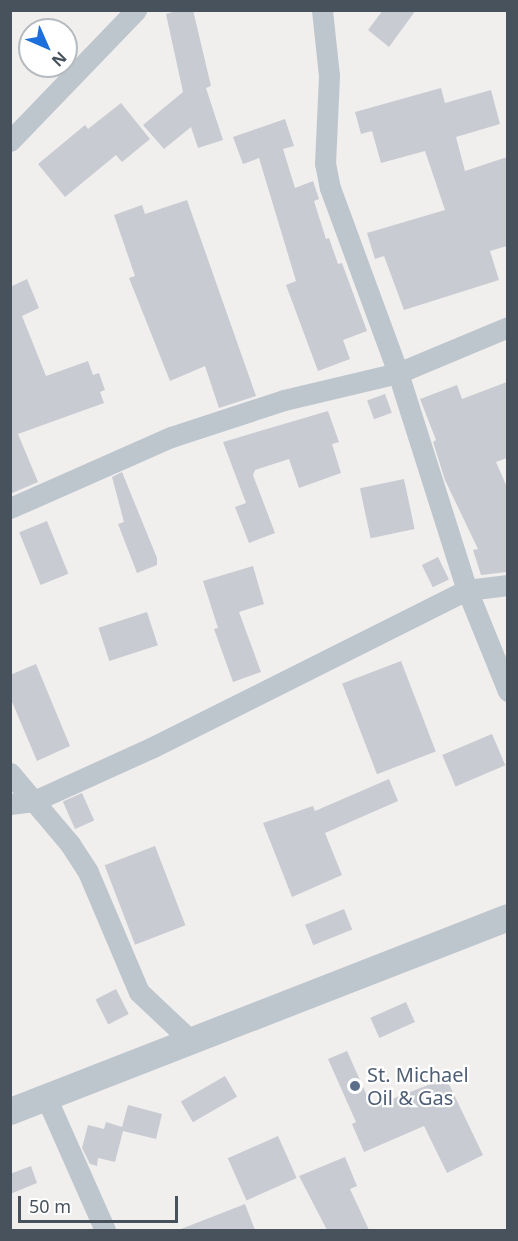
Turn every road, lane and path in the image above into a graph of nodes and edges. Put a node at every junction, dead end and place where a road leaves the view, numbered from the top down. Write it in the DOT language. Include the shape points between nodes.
graph roads {
  1 [pos="136,10"];
  2 [pos="322,10"];
  3 [pos="10,141"];
  4 [pos="507,327"];
  5 [pos="398,373"];
  6 [pos="10,508"];
  7 [pos="507,585"];
  8 [pos="467,590"];
  9 [pos="507,691"];
  10 [pos="10,773"];
  11 [pos="34,801"];
  12 [pos="10,804"];
  13 [pos="507,917"];
  14 [pos="191,1041"];
  15 [pos="46,1097"];
  16 [pos="10,1111"];
  17 [pos="105,1230"];
  1 -- 3 [label="street"];
  2 -- 5 [label="street" via="329,76 327,172"];
  4 -- 5 [label="street"];
  5 -- 6 [label="street" via="284,400 171,437"];
  5 -- 8 [label="street"];
  7 -- 8 [label="street"];
  8 -- 9 [label="street"];
  8 -- 11 [label="street" via="172,738"];
  10 -- 11 [label="street"];
  11 -- 12 [label="street"];
  11 -- 14 [label="street" via="88,872 140,992"];
  13 -- 14 [label="street"];
  14 -- 15 [label="street"];
  15 -- 16 [label="street"];
  15 -- 17 [label="street"];
}
